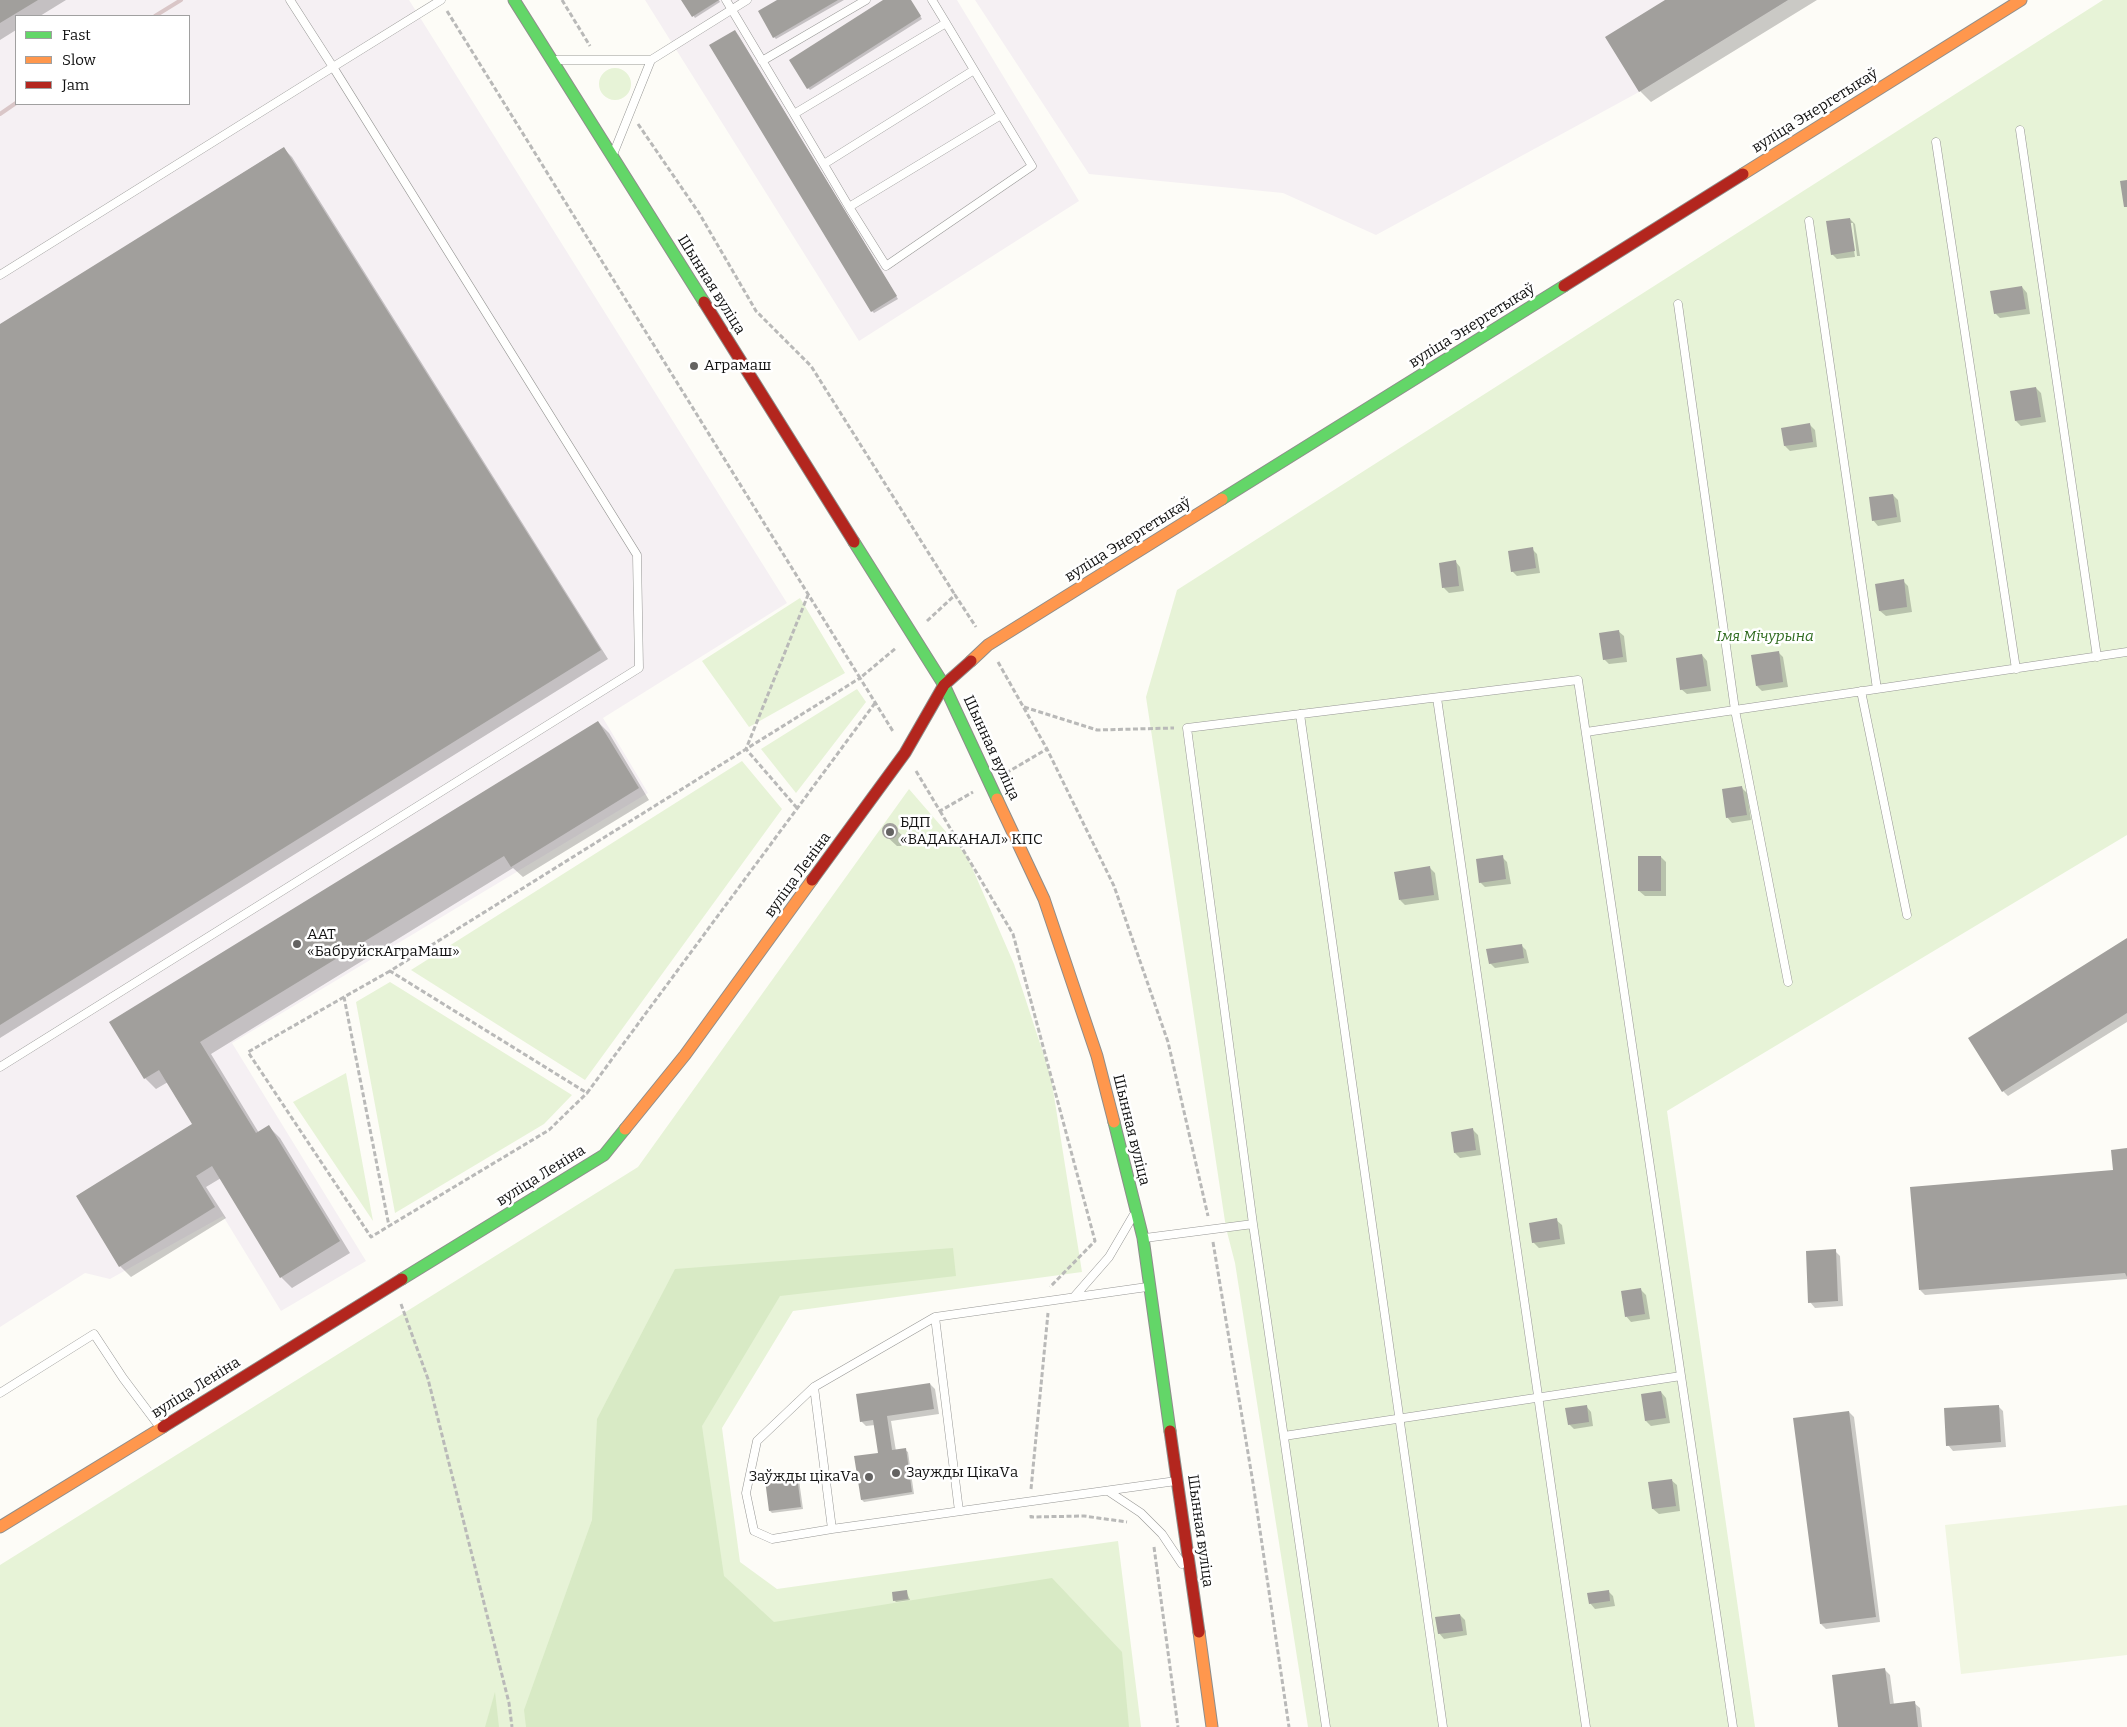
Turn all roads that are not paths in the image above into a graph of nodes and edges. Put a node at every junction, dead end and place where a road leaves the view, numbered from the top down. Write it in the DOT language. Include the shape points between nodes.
graph roads {
  1 [pos="290,0"];
  2 [pos="440,0"];
  3 [pos="514,0"];
  4 [pos="726,0"];
  5 [pos="747,0"];
  6 [pos="866,0"];
  7 [pos="932,0"];
  8 [pos="2021,0"];
  9 [pos="732,9"];
  10 [pos="946,23"];
  11 [pos="551,60"];
  12 [pos="651,60"];
  13 [pos="762,61"];
  14 [pos="333,67"];
  15 [pos="974,70"];
  16 [pos="794,114"];
  17 [pos="1001,115"];
  18 [pos="2020,130"];
  19 [pos="1936,142"];
  20 [pos="612,157"];
  21 [pos="824,164"];
  22 [pos="849,207"];
  23 [pos="1809,221"];
  24 [pos="0,275"];
  25 [pos="1678,304"];
  26 [pos="2127,652"];
  27 [pos="2097,657"];
  28 [pos="2016,669"];
  29 [pos="944,685"];
  30 [pos="1876,689"];
  31 [pos="1861,691"];
  32 [pos="1437,698"];
  33 [pos="1735,710"];
  34 [pos="1300,714"];
  35 [pos="1586,732"];
  36 [pos="1908,915"];
  37 [pos="1788,982"];
  38 [pos="0,1067"];
  39 [pos="1136,1210"];
  40 [pos="1253,1224"];
  41 [pos="1143,1238"];
  42 [pos="1151,1286"];
  43 [pos="1074,1297"];
  44 [pos="935,1317"];
  45 [pos="1681,1376"];
  46 [pos="814,1387"];
  47 [pos="0,1393"];
  48 [pos="1539,1398"];
  49 [pos="1400,1419"];
  50 [pos="160,1427"];
  51 [pos="1284,1436"];
  52 [pos="1178,1481"];
  53 [pos="1108,1491"];
  54 [pos="959,1511"];
  55 [pos="0,1527"];
  56 [pos="832,1528"];
  57 [pos="1192,1579"];
  58 [pos="1212,1727"];
  59 [pos="1326,1727"];
  60 [pos="1443,1727"];
  61 [pos="1586,1727"];
  62 [pos="1733,1727"];
  1 -- 14 [label="lane"];
  2 -- 14 [label="lane"];
  3 -- 11 [label="main road, Шынная вуліца"];
  4 -- 9 [label="lane"];
  5 -- 9 [label="lane"];
  6 -- 13 [label="lane"];
  7 -- 10 [label="lane"];
  8 -- 29 [label="main road, вуліца Энергетыкаў" via="988,645"];
  9 -- 12 [label="lane"];
  9 -- 13 [label="lane"];
  10 -- 15 [label="lane"];
  10 -- 16 [label="lane"];
  11 -- 12 [label="lane"];
  11 -- 20 [label="main road, Шынная вуліца"];
  12 -- 20 [label="lane"];
  13 -- 16 [label="lane"];
  14 -- 24 [label="lane"];
  14 -- 38 [label="lane" via="637,555 639,668"];
  15 -- 17 [label="lane"];
  15 -- 21 [label="lane"];
  16 -- 21 [label="lane"];
  17 -- 22 [label="lane"];
  17 -- 22 [label="lane" via="1032,166 886,266"];
  18 -- 27 [label="lane"];
  19 -- 28 [label="lane"];
  20 -- 29 [label="main road, Шынная вуліца"];
  21 -- 22 [label="lane"];
  23 -- 30 [label="lane"];
  25 -- 33 [label="lane"];
  26 -- 27 [label="lane"];
  27 -- 28 [label="lane"];
  28 -- 30 [label="lane"];
  29 -- 39 [label="main road, Шынная вуліца" via="1044,899 1097,1056"];
  29 -- 50 [label="main road, вуліца Леніна" via="906,753 685,1055 604,1155"];
  30 -- 31 [label="lane"];
  31 -- 33 [label="lane"];
  31 -- 36 [label="lane"];
  32 -- 34 [label="lane"];
  32 -- 35 [label="lane" via="1578,680"];
  32 -- 48 [label="lane"];
  33 -- 35 [label="lane"];
  33 -- 37 [label="lane"];
  34 -- 40 [label="lane" via="1188,728"];
  34 -- 49 [label="lane"];
  35 -- 45 [label="lane"];
  39 -- 41 [label="main road, Шынная вуліца"];
  39 -- 43 [label="lane" via="1108,1257"];
  40 -- 41 [label="lane"];
  40 -- 51 [label="lane"];
  41 -- 42 [label="main road, Шынная вуліца"];
  42 -- 43 [label="lane"];
  42 -- 52 [label="main road, Шынная вуліца"];
  43 -- 44 [label="lane"];
  44 -- 46 [label="lane"];
  44 -- 54 [label="lane"];
  45 -- 48 [label="lane"];
  45 -- 62 [label="lane"];
  46 -- 56 [label="lane"];
  46 -- 56 [label="lane" via="756,1441 746,1493 754,1531 772,1539"];
  47 -- 50 [label="lane" via="94,1334"];
  48 -- 49 [label="lane"];
  48 -- 61 [label="lane"];
  49 -- 51 [label="lane"];
  49 -- 60 [label="lane"];
  50 -- 55 [label="main road, вуліца Леніна"];
  51 -- 59 [label="lane"];
  52 -- 53 [label="lane"];
  52 -- 57 [label="main road, Шынная вуліца"];
  53 -- 54 [label="lane"];
  53 -- 57 [label="lane" via="1162,1534"];
  54 -- 56 [label="lane"];
  57 -- 58 [label="main road, Шынная вуліца"];
}
